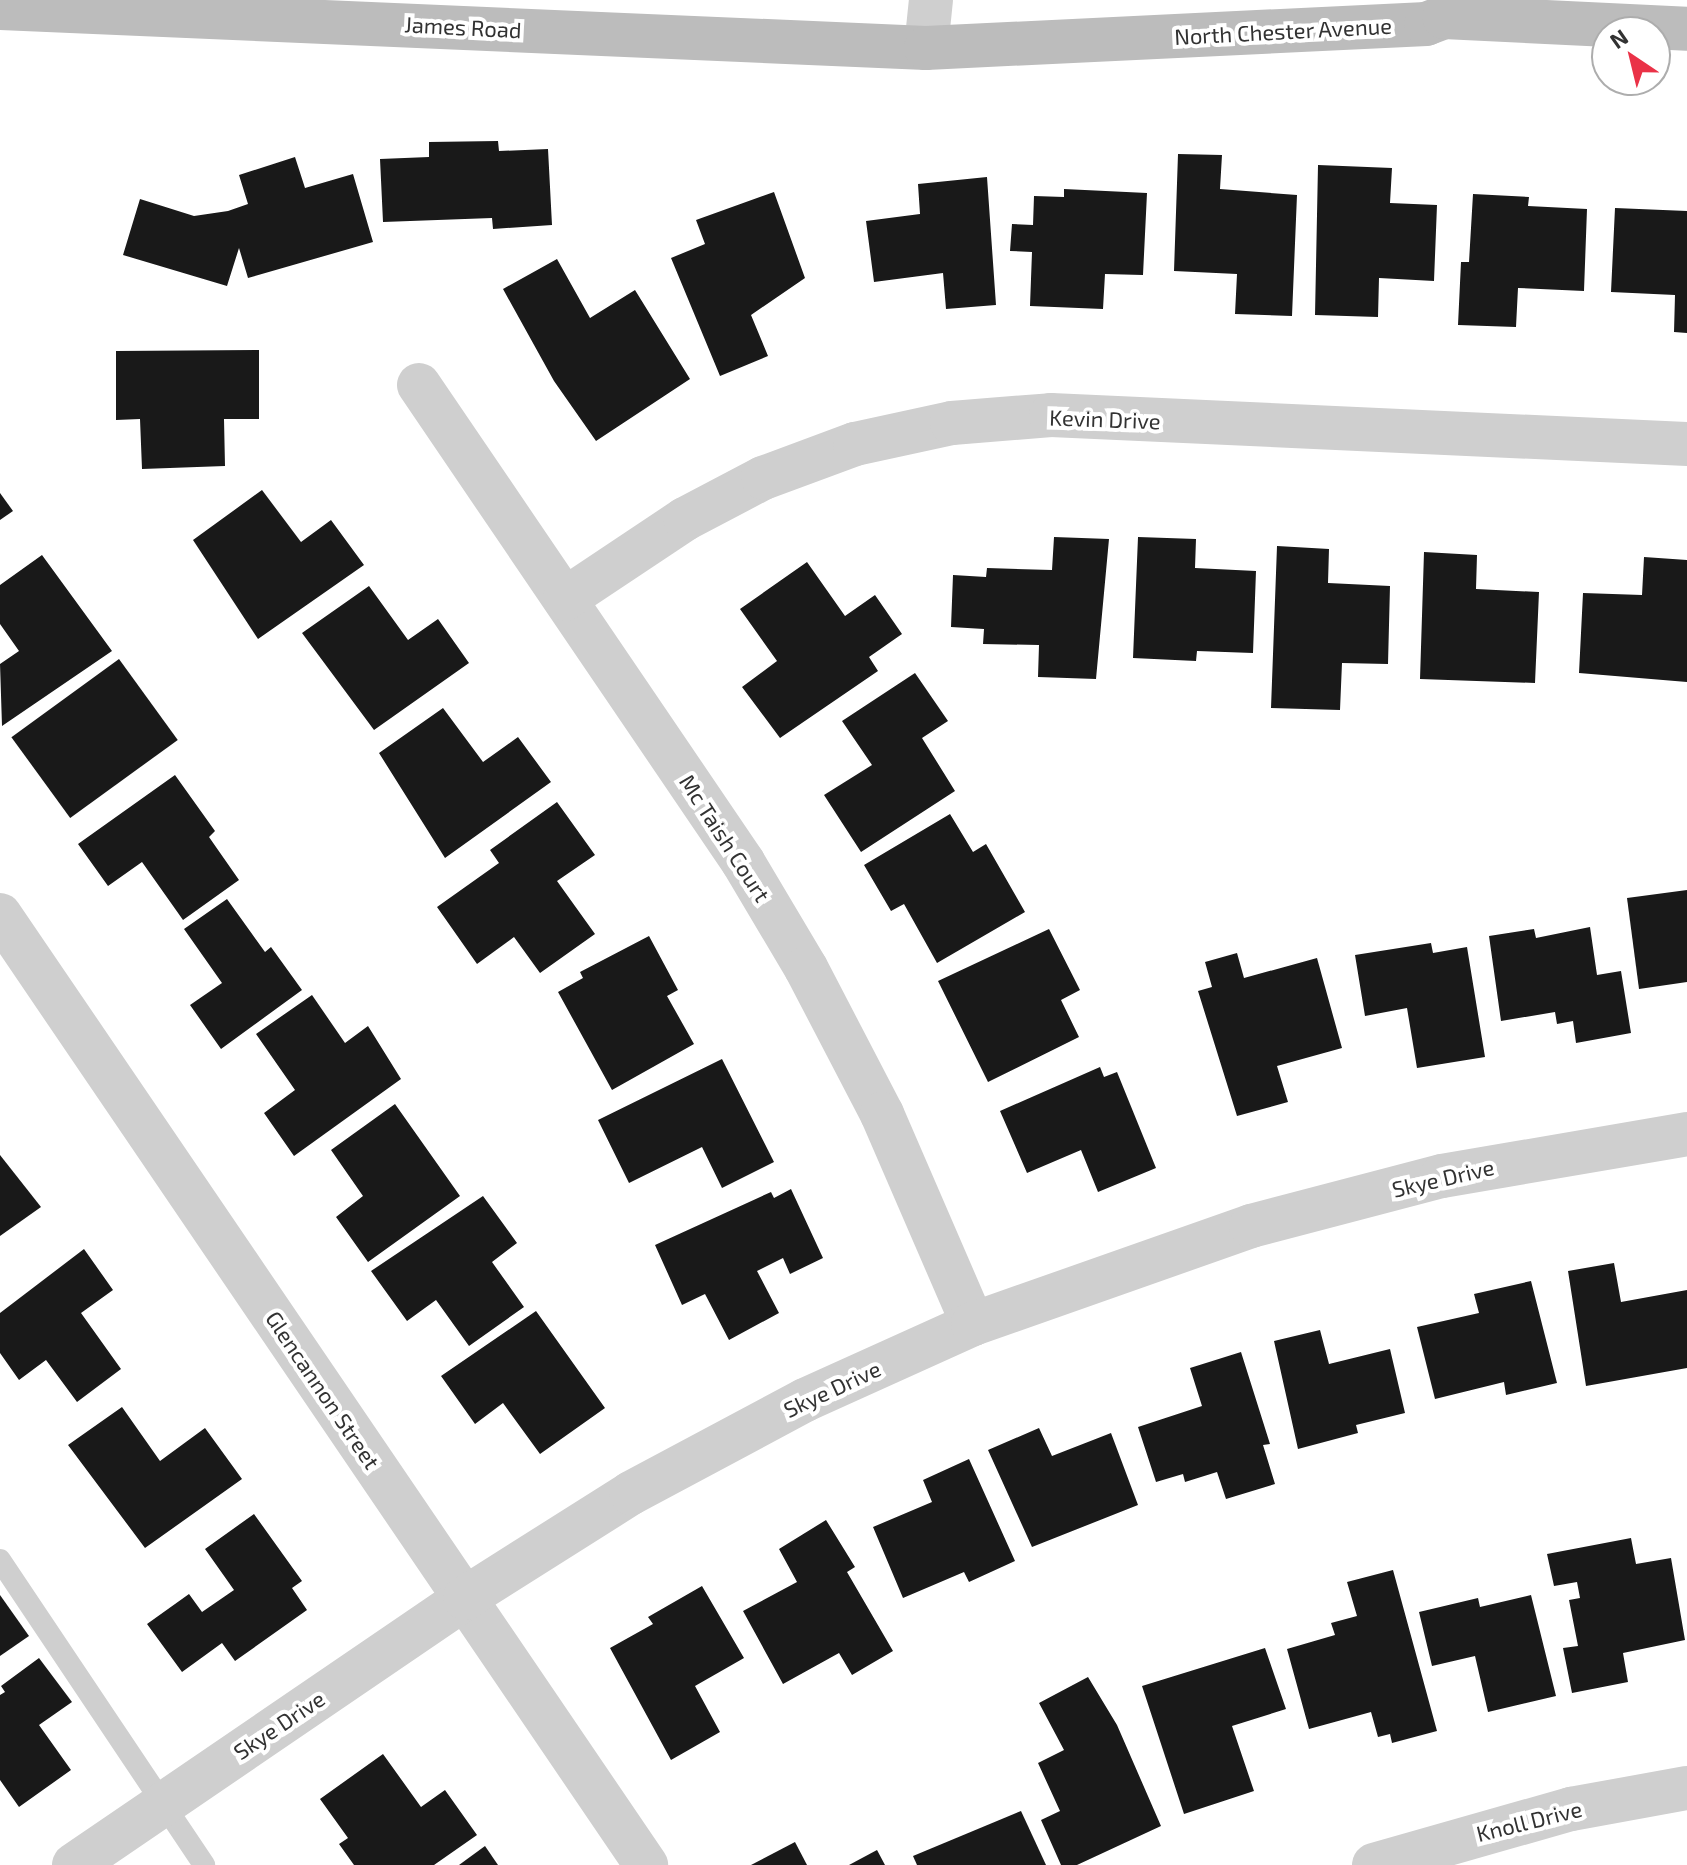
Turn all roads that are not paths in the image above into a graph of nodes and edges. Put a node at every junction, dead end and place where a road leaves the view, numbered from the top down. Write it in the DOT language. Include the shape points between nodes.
graph roads {
  1 [pos="931,0"];
  2 [pos="0,8"];
  3 [pos="1687,29"];
  4 [pos="926,48"];
  5 [pos="419,385"];
  6 [pos="1687,444"];
  7 [pos="565,599"];
  8 [pos="0,915"];
  9 [pos="1687,1134"];
  10 [pos="973,1324"];
  11 [pos="0,1560"];
  12 [pos="465,1598"];
  13 [pos="1687,1788"];
  14 [pos="162,1804"];
  15 [pos="74,1865"];
  16 [pos="204,1865"];
  17 [pos="646,1865"];
  18 [pos="1374,1865"];
  1 -- 4 [label="street"];
  2 -- 4 [label="main road, James Road"];
  3 -- 4 [label="main road, North Chester Avenue" via="1444,17 1426,24"];
  5 -- 7 [label="street, Mc Taish Court"];
  6 -- 7 [label="street, Kevin Drive" via="1051,415 952,423 855,444 763,478 685,519"];
  7 -- 10 [label="street, Mc Taish Court" via="743,862 806,968 882,1114"];
  8 -- 12 [label="street, Glencannon Street"];
  9 -- 10 [label="street, Skye Drive" via="1442,1176 1251,1226"];
  10 -- 12 [label="street, Skye Drive" via="805,1400 631,1493"];
  11 -- 14 [label="lane"];
  12 -- 14 [label="street, Skye Drive"];
  12 -- 17 [label="street, Glencannon Street"];
  13 -- 18 [label="street, Knoll Drive" via="1571,1809"];
  14 -- 15 [label="street, Skye Drive"];
  14 -- 16 [label="lane"];
}
